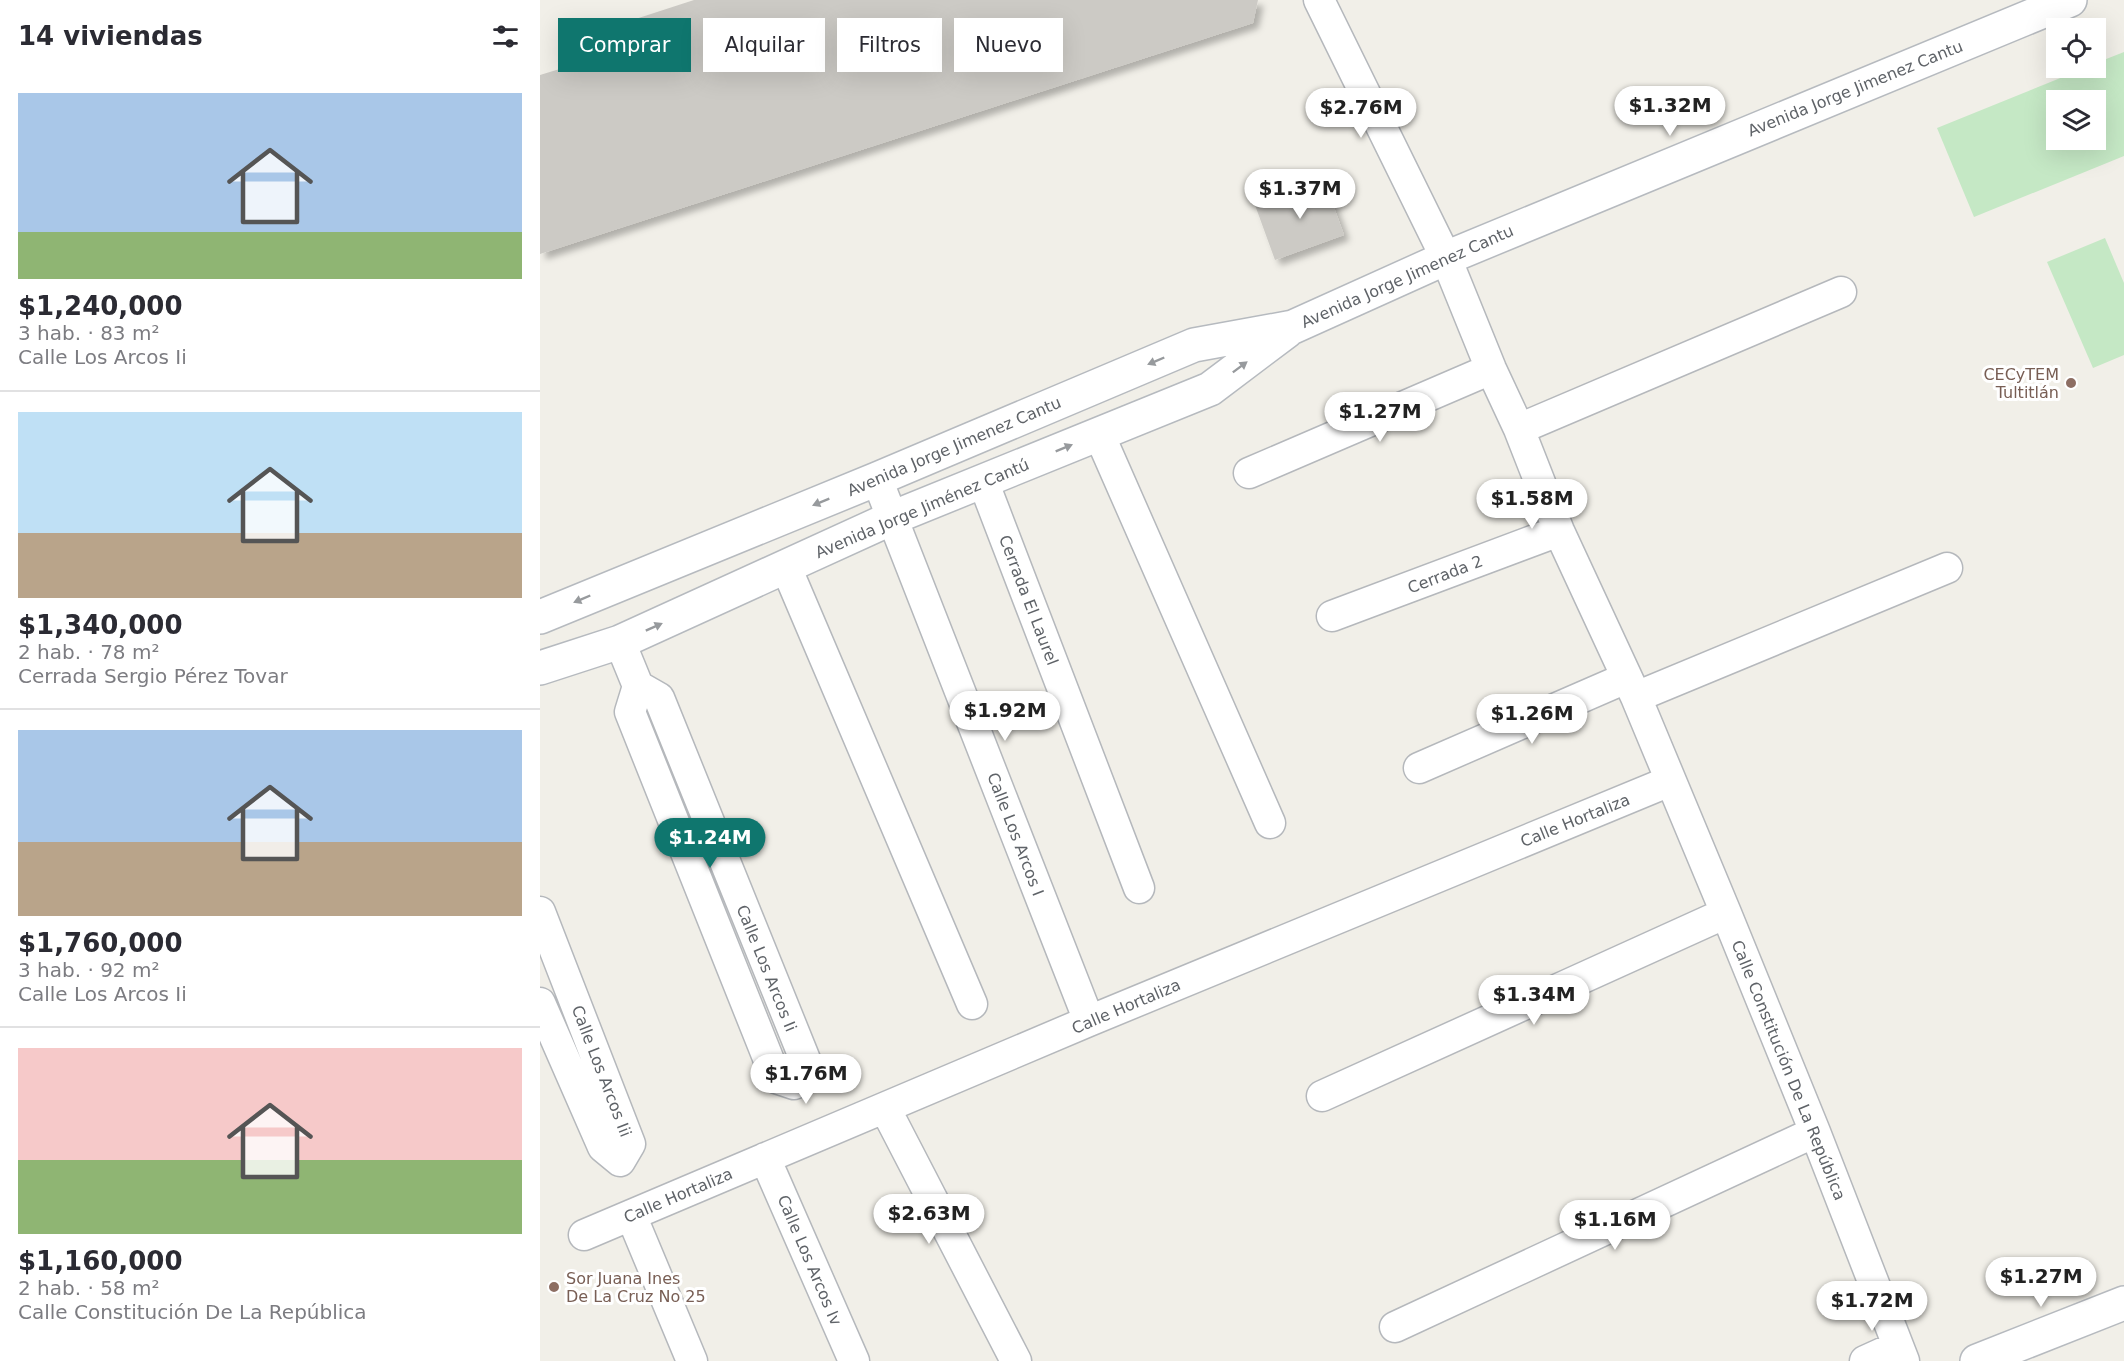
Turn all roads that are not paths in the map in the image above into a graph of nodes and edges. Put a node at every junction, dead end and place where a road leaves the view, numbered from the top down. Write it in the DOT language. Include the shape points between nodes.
graph roads {
  1 [pos="1319,0"];
  2 [pos="2070,0"];
  3 [pos="1446,258"];
  4 [pos="1841,292"];
  5 [pos="1293,327"];
  6 [pos="1491,369"];
  7 [pos="1519,429"];
  8 [pos="1099,434"];
  9 [pos="1249,473"];
  10 [pos="877,479"];
  11 [pos="983,481"];
  12 [pos="892,518"];
  13 [pos="1558,531"];
  14 [pos="786,567"];
  15 [pos="1947,568"];
  16 [pos="1332,616"];
  17 [pos="540,617"];
  18 [pos="620,642"];
  19 [pos="540,668"];
  20 [pos="638,686"];
  21 [pos="1631,687"];
  22 [pos="1419,768"];
  23 [pos="1670,781"];
  24 [pos="1270,824"];
  25 [pos="734,885"];
  26 [pos="1139,888"];
  27 [pos="704,898"];
  28 [pos="540,912"];
  29 [pos="1726,913"];
  30 [pos="551,974"];
  31 [pos="540,1003"];
  32 [pos="972,1004"];
  33 [pos="1089,1022"];
  34 [pos="1322,1096"];
  35 [pos="885,1108"];
  36 [pos="1815,1132"];
  37 [pos="765,1158"];
  38 [pos="631,1215"];
  39 [pos="584,1235"];
  40 [pos="2124,1303"];
  41 [pos="1395,1327"];
  42 [pos="1901,1354"];
  43 [pos="692,1361"];
  44 [pos="854,1361"];
  45 [pos="1016,1361"];
  46 [pos="1865,1361"];
  47 [pos="1977,1361"];
  1 -- 3 [label="street, Calle Constitución De La República"];
  2 -- 3 [label="main road, Avenida Jorge Jimenez Cantu"];
  3 -- 5 [label="main road, Avenida Jorge Jimenez Cantu"];
  3 -- 6 [label="street, Calle Constitución De La República"];
  4 -- 7 [label="street"];
  8 -- 5 [label="main road, Avenida Jorge Jiménez Cantú, one-way" via="1210,389"];
  5 -- 10 [label="main road, Avenida Jorge Jimenez Cantu, one-way" via="1194,345"];
  6 -- 7 [label="street, Calle Constitución De La República"];
  6 -- 9 [label="street"];
  7 -- 13 [label="street, Calle Constitución De La República"];
  11 -- 8 [label="main road, Avenida Jorge Jiménez Cantú, one-way"];
  8 -- 24 [label="street"];
  10 -- 12 [label="street, Calle Los Arcos I"];
  10 -- 17 [label="main road, Avenida Jorge Jimenez Cantu, one-way"];
  11 -- 12 [label="main road, Avenida Jorge Jiménez Cantú"];
  11 -- 26 [label="street, Cerrada El Laurel"];
  12 -- 14 [label="main road, Avenida Jorge Jiménez Cantú"];
  12 -- 33 [label="street, Calle Los Arcos I"];
  13 -- 16 [label="street, Cerrada 2"];
  13 -- 21 [label="street, Calle Constitución De La República"];
  18 -- 14 [label="main road, Avenida Jorge Jiménez Cantú, one-way"];
  14 -- 32 [label="street"];
  15 -- 21 [label="street"];
  18 -- 19 [label="main road, Avenida Jorge Jiménez Cantú"];
  18 -- 20 [label="street"];
  20 -- 25 [label="street, Calle Los Arcos Ii" via="659,698"];
  20 -- 27 [label="street, Calle Los Arcos Ii" via="630,712"];
  21 -- 22 [label="street"];
  21 -- 23 [label="street, Calle Constitución De La República"];
  23 -- 29 [label="street, Calle Constitución De La República"];
  23 -- 33 [label="street, Calle Hortaliza"];
  25 -- 27 [label="street"];
  25 -- 27 [label="street, Calle Los Arcos Ii" via="806,1062 794,1084 776,1078"];
  28 -- 30 [label="street, Calle Los Arcos Iii"];
  29 -- 34 [label="street"];
  29 -- 36 [label="street, Calle Constitución De La República"];
  30 -- 31 [label="street, Calle Los Arcos Iii" via="630,1144 620,1161 603,1148"];
  33 -- 35 [label="street, Calle Hortaliza"];
  35 -- 37 [label="street, Calle Hortaliza"];
  35 -- 45 [label="street"];
  36 -- 41 [label="street"];
  36 -- 42 [label="street, Calle Constitución De La República"];
  37 -- 38 [label="street, Calle Hortaliza"];
  37 -- 44 [label="street, Calle Los Arcos Iv"];
  38 -- 39 [label="street, Calle Hortaliza"];
  38 -- 43 [label="street"];
  40 -- 47 [label="main road"];
  42 -- 46 [label="street"];
}
